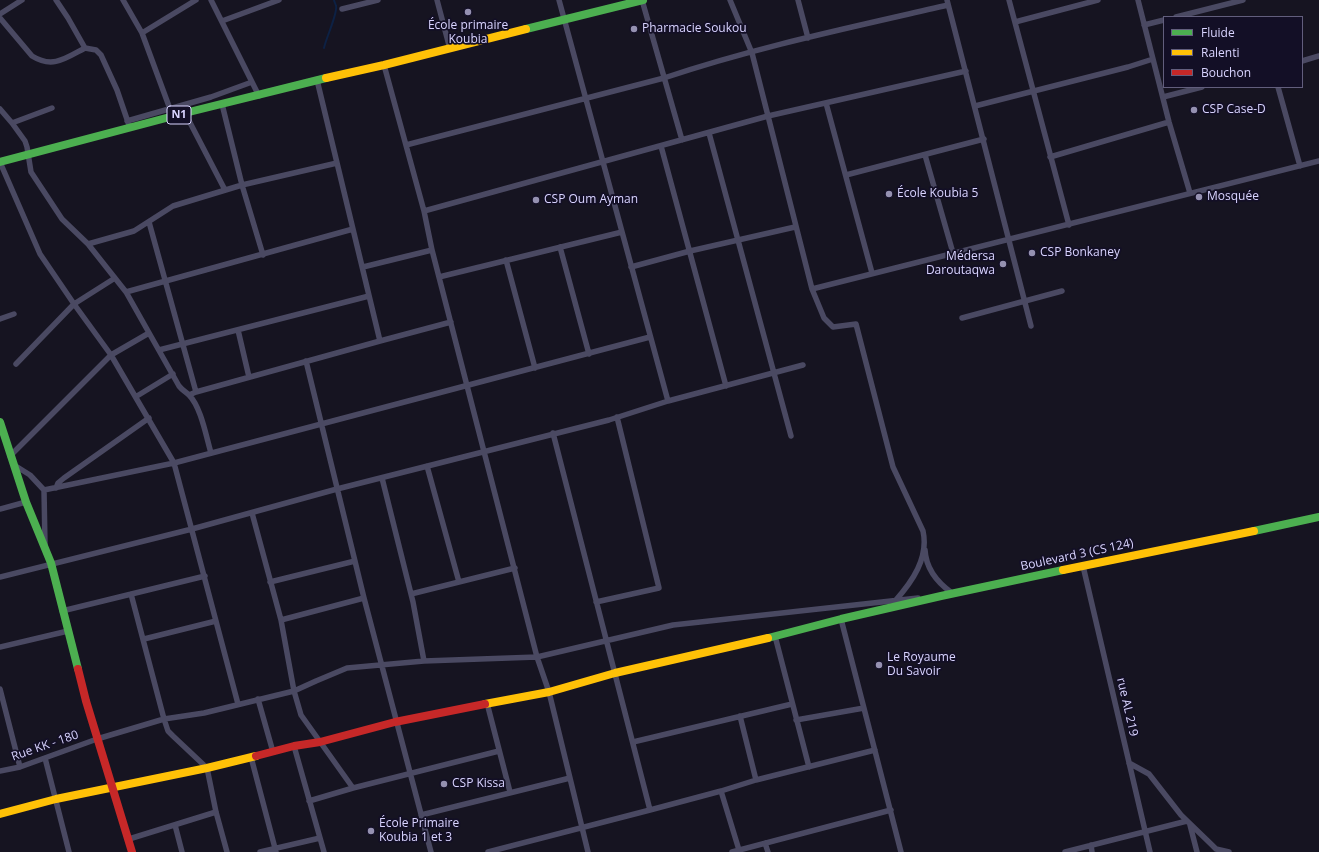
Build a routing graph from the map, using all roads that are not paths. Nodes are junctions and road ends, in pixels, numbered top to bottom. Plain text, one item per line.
1 (22, 0) edge
2 (56, 0) edge
3 (123, 0) edge
4 (196, 0) edge
5 (211, 0) edge
6 (279, 0) edge
7 (378, 0) edge
8 (437, 0) edge
9 (559, 0) edge
10 (643, 0) edge
11 (730, 0) edge
12 (798, 0) edge
13 (1009, 0) edge
14 (1098, 0) edge
15 (1138, 0) edge
16 (1243, 0) edge
17 (948, 2) edge
18 (342, 9) dead end
19 (0, 14) edge
20 (1180, 16) edge
21 (0, 18) edge
22 (564, 20) junction
23 (1163, 20) edge
24 (222, 21) junction
25 (1015, 22) junction
26 (1144, 25) junction
27 (142, 33) junction
28 (808, 38) junction
29 (85, 48) junction
30 (450, 49) junction
31 (752, 53) junction
32 (1319, 56) edge
33 (1153, 59) junction
34 (1303, 61) edge
35 (384, 65) junction
36 (966, 71) junction
37 (664, 78) junction
38 (317, 80) junction
39 (252, 82) junction
40 (1198, 88) edge
41 (1278, 88) edge
42 (1032, 90) junction
43 (258, 96) junction
44 (1163, 97) junction
45 (586, 98) junction
46 (826, 103) junction
47 (222, 104) junction
48 (975, 106) junction
49 (52, 108) dead end
50 (170, 108) junction
51 (0, 109) edge
52 (185, 113) junction
53 (768, 116) junction
54 (1169, 122) junction
55 (12, 123) junction
56 (128, 124) junction
57 (709, 133) junction
58 (984, 139) junction
59 (682, 140) junction
60 (406, 145) junction
61 (662, 146) junction
62 (28, 155) junction
63 (925, 155) junction
64 (1050, 157) junction
65 (1319, 161) edge
66 (0, 162) edge
67 (603, 162) junction
68 (337, 163) junction
69 (1300, 166) junction
70 (846, 175) junction
71 (242, 185) junction
72 (225, 190) junction
73 (1190, 193) junction
74 (424, 211) junction
75 (149, 222) junction
76 (1068, 225) junction
77 (795, 227) junction
78 (353, 229) junction
79 (622, 232) junction
80 (737, 240) junction
81 (1008, 240) junction
82 (88, 244) junction
83 (560, 247) junction
84 (432, 250) junction
85 (690, 251) junction
86 (953, 253) junction
87 (263, 255) junction
88 (506, 260) junction
89 (631, 266) junction
90 (363, 267) junction
91 (872, 273) junction
92 (439, 277) junction
93 (115, 278) junction
94 (165, 281) junction
95 (812, 289) junction
96 (1062, 291) dead end
97 (126, 292) junction
98 (369, 296) junction
99 (1025, 301) junction
100 (74, 304) junction
101 (14, 314) dead end
102 (962, 318) dead end
103 (0, 319) edge
104 (451, 322) junction
105 (1031, 326) dead end
106 (238, 330) junction
107 (149, 334) junction
108 (650, 337) junction
109 (380, 341) junction
110 (182, 344) junction
111 (159, 350) junction
112 (589, 354) junction
113 (111, 355) junction
114 (306, 361) junction
115 (16, 364) dead end
116 (803, 365) dead end
117 (535, 368) junction
118 (774, 373) junction
119 (173, 374) junction
120 (249, 377) junction
121 (467, 386) junction
122 (726, 386) junction
123 (196, 392) junction
124 (189, 395) junction
125 (137, 396) junction
126 (668, 401) junction
127 (149, 418) junction
128 (617, 418) junction
129 (0, 422) edge
130 (321, 424) junction
131 (553, 433) junction
132 (791, 436) dead end
133 (3, 445) edge
134 (484, 450) junction
135 (211, 453) junction
136 (11, 460) junction
137 (174, 463) junction
138 (427, 466) junction
139 (382, 478) junction
140 (56, 488) junction
141 (337, 489) junction
142 (44, 490) junction
143 (26, 502) junction
144 (0, 509) edge
145 (252, 513) junction
146 (1319, 517) edge
147 (192, 530) junction
148 (924, 546) junction
149 (45, 549) junction
150 (354, 561) junction
151 (50, 563) junction
152 (1083, 566) junction
153 (515, 568) junction
154 (205, 576) junction
155 (0, 577) edge
156 (270, 582) junction
157 (459, 582) junction
158 (952, 593) junction
159 (131, 594) junction
160 (411, 594) junction
161 (941, 596) junction
162 (364, 598) junction
163 (896, 600) junction
164 (596, 602) junction
165 (889, 608) junction
166 (62, 611) junction
167 (841, 619) junction
168 (281, 620) junction
169 (216, 621) junction
170 (68, 631) junction
171 (775, 636) junction
172 (144, 639) junction
173 (607, 640) junction
174 (0, 647) edge
175 (537, 657) junction
176 (424, 661) junction
177 (382, 665) junction
178 (615, 673) junction
179 (0, 691) edge
180 (294, 691) junction
181 (549, 692) junction
182 (258, 700) junction
183 (487, 703) junction
184 (238, 704) junction
185 (792, 704) junction
186 (864, 708) junction
187 (740, 716) junction
188 (164, 719) junction
189 (796, 720) junction
190 (395, 722) junction
191 (97, 739) junction
192 (320, 742) junction
193 (633, 742) junction
194 (294, 746) junction
195 (875, 750) junction
196 (498, 751) junction
197 (273, 752) junction
198 (251, 757) junction
199 (45, 758) junction
200 (1129, 764) junction
201 (20, 767) junction
202 (809, 767) junction
203 (207, 768) junction
204 (0, 772) edge
205 (409, 774) junction
206 (570, 778) junction
207 (756, 780) junction
208 (113, 787) junction
209 (353, 788) junction
210 (721, 791) junction
211 (510, 792) junction
212 (56, 799) junction
213 (310, 801) junction
214 (650, 810) junction
215 (891, 810) junction
216 (216, 812) junction
217 (0, 814) edge
218 (421, 815) junction
219 (1188, 823) junction
220 (175, 825) junction
221 (582, 828) junction
222 (1145, 831) junction
223 (320, 838) junction
224 (130, 839) junction
225 (765, 843) junction
226 (1090, 845) junction
227 (275, 850) edge
228 (739, 850) junction
229 (69, 852) edge
230 (132, 852) edge
231 (182, 852) edge
232 (227, 852) edge
233 (260, 852) edge
234 (324, 852) edge
235 (431, 852) edge
236 (488, 852) edge
237 (588, 852) edge
238 (732, 852) edge
239 (768, 852) edge
240 (901, 852) edge
241 (1065, 852) edge
242 (1092, 852) edge
243 (1150, 852) edge
244 (1197, 852) edge
245 (1229, 852) edge

1 - 19 street
2 - 29 street
3 - 27 street
4 - 27 street
5 - 24 street
6 - 24 street
7 - 18 street
8 - 30 street
9 - 22 street
10 - 22 street, N1
10 - 37 street
11 - 31 street
12 - 28 street
13 - 25 street
14 - 25 street
15 - 26 street
16 - 20 street
17 - 28 street
17 - 36 street
21 - 29 street
22 - 30 street, N1
22 - 45 street
23 - 26 street
24 - 39 street
25 - 42 street
26 - 33 street
27 - 50 street
28 - 31 street
29 - 56 street
30 - 35 street, N1
31 - 37 street
31 - 53 street
32 - 34 street
33 - 42 street
33 - 44 street
35 - 38 street, N1
35 - 60 street
36 - 46 street
36 - 48 street
37 - 45 street
37 - 59 street
38 - 43 street, N1
38 - 68 street
39 - 43 street
39 - 50 street
40 - 44 street
41 - 69 street
42 - 48 street
42 - 64 street
43 - 47 street, N1
44 - 54 street
45 - 60 street
45 - 67 street
46 - 53 street
46 - 70 street
47 - 52 street, N1
47 - 71 street
48 - 58 street
49 - 55 street
50 - 56 street
51 - 55 street
52 - 56 street, N1
52 - 72 street
53 - 57 street
53 - 77 street
54 - 64 street
54 - 73 street
55 - 62 street
56 - 62 street, N1
57 - 59 street
57 - 80 street
58 - 63 street
58 - 81 street
59 - 61 street
60 - 74 street
61 - 67 street
61 - 85 street
62 - 66 street, N1
62 - 82 street
63 - 70 street
63 - 86 street
64 - 76 street
65 - 69 street
66 - 100 street
67 - 74 street
67 - 79 street
68 - 71 street
68 - 78 street
69 - 73 street
70 - 91 street
71 - 72 street
71 - 87 street
72 - 75 street
73 - 76 street
74 - 84 street
75 - 82 street
75 - 94 street
76 - 81 street
77 - 80 street
77 - 95 street
78 - 87 street
78 - 90 street
79 - 83 street
79 - 89 street
80 - 85 street
80 - 118 street
81 - 86 street
81 - 99 street
82 - 93 street
83 - 88 street
83 - 112 street
84 - 90 street
84 - 92 street
85 - 89 street
85 - 122 street
86 - 91 street
87 - 94 street
88 - 92 street
88 - 117 street
89 - 108 street
90 - 98 street
91 - 95 street
92 - 104 street
93 - 97 street
93 - 100 street
94 - 97 street
94 - 110 street
95 - 148 street
96 - 99 street
97 - 107 street
98 - 106 street
98 - 109 street
99 - 102 street
99 - 105 street
100 - 113 street
100 - 115 street
101 - 103 street
104 - 109 street
104 - 121 street
106 - 110 street
106 - 120 street
107 - 111 street
107 - 113 street
108 - 112 street
108 - 126 street
109 - 114 street
110 - 111 street
110 - 123 street
111 - 119 street
112 - 117 street
113 - 125 street
113 - 136 street
114 - 120 street
114 - 130 street
116 - 118 street
117 - 121 street
118 - 122 street
118 - 132 street
119 - 124 street
119 - 125 street
120 - 123 street
121 - 130 street
121 - 134 street
122 - 126 street
123 - 124 street
124 - 135 street
125 - 127 street
126 - 128 street
127 - 137 street
127 - 140 street
128 - 131 street
128 - 164 street
129 - 133 street
130 - 135 street
130 - 141 street
131 - 134 street
131 - 164 street
133 - 136 street
134 - 138 street
134 - 153 street
135 - 137 street
136 - 142 street
136 - 143 street
137 - 140 street
137 - 147 street
138 - 139 street
138 - 157 street
139 - 141 street
139 - 160 street
140 - 142 street
141 - 145 street
141 - 150 street
142 - 149 street
143 - 144 street
143 - 149 street
145 - 147 street
145 - 156 street
146 - 152 street, Boulevard 3 (CS 124)
147 - 151 street
147 - 154 street
148 - 158 street
148 - 163 street
149 - 151 street
150 - 156 street
150 - 162 street
151 - 155 street
151 - 166 street
152 - 158 street, Boulevard 3 (CS 124)
152 - 200 street, rue AL 219
153 - 157 street
153 - 175 street
154 - 159 street
154 - 169 street
156 - 168 street
157 - 160 street
158 - 161 street, Boulevard 3 (CS 124)
159 - 166 street
159 - 172 street
160 - 176 street
161 - 163 street, Rue KK - 180
161 - 165 street, Boulevard 3 (CS 124)
162 - 168 street
162 - 177 street
163 - 165 street
163 - 173 street, Rue KK - 180
164 - 173 street
165 - 167 street, Boulevard 3 (CS 124)
166 - 170 street
167 - 171 street, Boulevard 3 (CS 124)
167 - 186 street
168 - 180 street
169 - 172 street
169 - 184 street
170 - 174 street
170 - 191 street
171 - 178 street, Boulevard 3 (CS 124)
171 - 185 street
172 - 188 street
173 - 175 street, Rue KK - 180
173 - 178 street
175 - 176 street, Rue KK - 180
175 - 181 street
176 - 177 street, Rue KK - 180
177 - 180 street, Rue KK - 180
177 - 190 street
178 - 181 street, Boulevard 3 (CS 124)
178 - 193 street
179 - 201 street
180 - 182 street, Rue KK - 180
180 - 192 street
181 - 183 street, Boulevard 3 (CS 124)
181 - 206 street
182 - 184 street, Rue KK - 180
182 - 197 street
183 - 190 street, Boulevard 3 (CS 124)
183 - 196 street
184 - 188 street, Rue KK - 180
185 - 187 street
185 - 189 street
186 - 189 street
186 - 195 street
187 - 193 street
187 - 207 street
188 - 191 street, Rue KK - 180
188 - 203 street
189 - 202 street
190 - 192 street, Boulevard 3 (CS 124)
190 - 205 street
191 - 199 street, Rue KK - 180
191 - 208 street
192 - 194 street, Boulevard 3 (CS 124)
192 - 209 street
193 - 214 street
194 - 197 street, Boulevard 3 (CS 124)
194 - 213 street
195 - 202 street
195 - 215 street
196 - 205 street
196 - 211 street
197 - 198 street, Boulevard 3 (CS 124)
198 - 203 street, Boulevard 3 (CS 124)
198 - 227 street
199 - 201 street, Rue KK - 180
199 - 212 street
200 - 219 street
200 - 222 street, rue AL 219
201 - 204 street, Rue KK - 180
202 - 207 street
203 - 208 street, Boulevard 3 (CS 124)
203 - 216 street
205 - 209 street
205 - 218 street
206 - 211 street
206 - 221 street
207 - 210 street
208 - 212 street, Boulevard 3 (CS 124)
208 - 224 street
209 - 213 street
210 - 214 street
210 - 228 street
211 - 218 street
212 - 217 street, Boulevard 3 (CS 124)
212 - 229 street
213 - 223 street
214 - 221 street
215 - 225 street
215 - 240 street
216 - 220 street
216 - 232 street
218 - 235 street
219 - 222 street
219 - 244 street
219 - 245 street
220 - 224 street
220 - 231 street
221 - 236 street
221 - 237 street
222 - 226 street
222 - 243 street, rue AL 219
223 - 227 street
223 - 234 street
224 - 230 street
225 - 228 street
225 - 239 street
226 - 241 street
226 - 242 street
227 - 233 street
228 - 238 street

